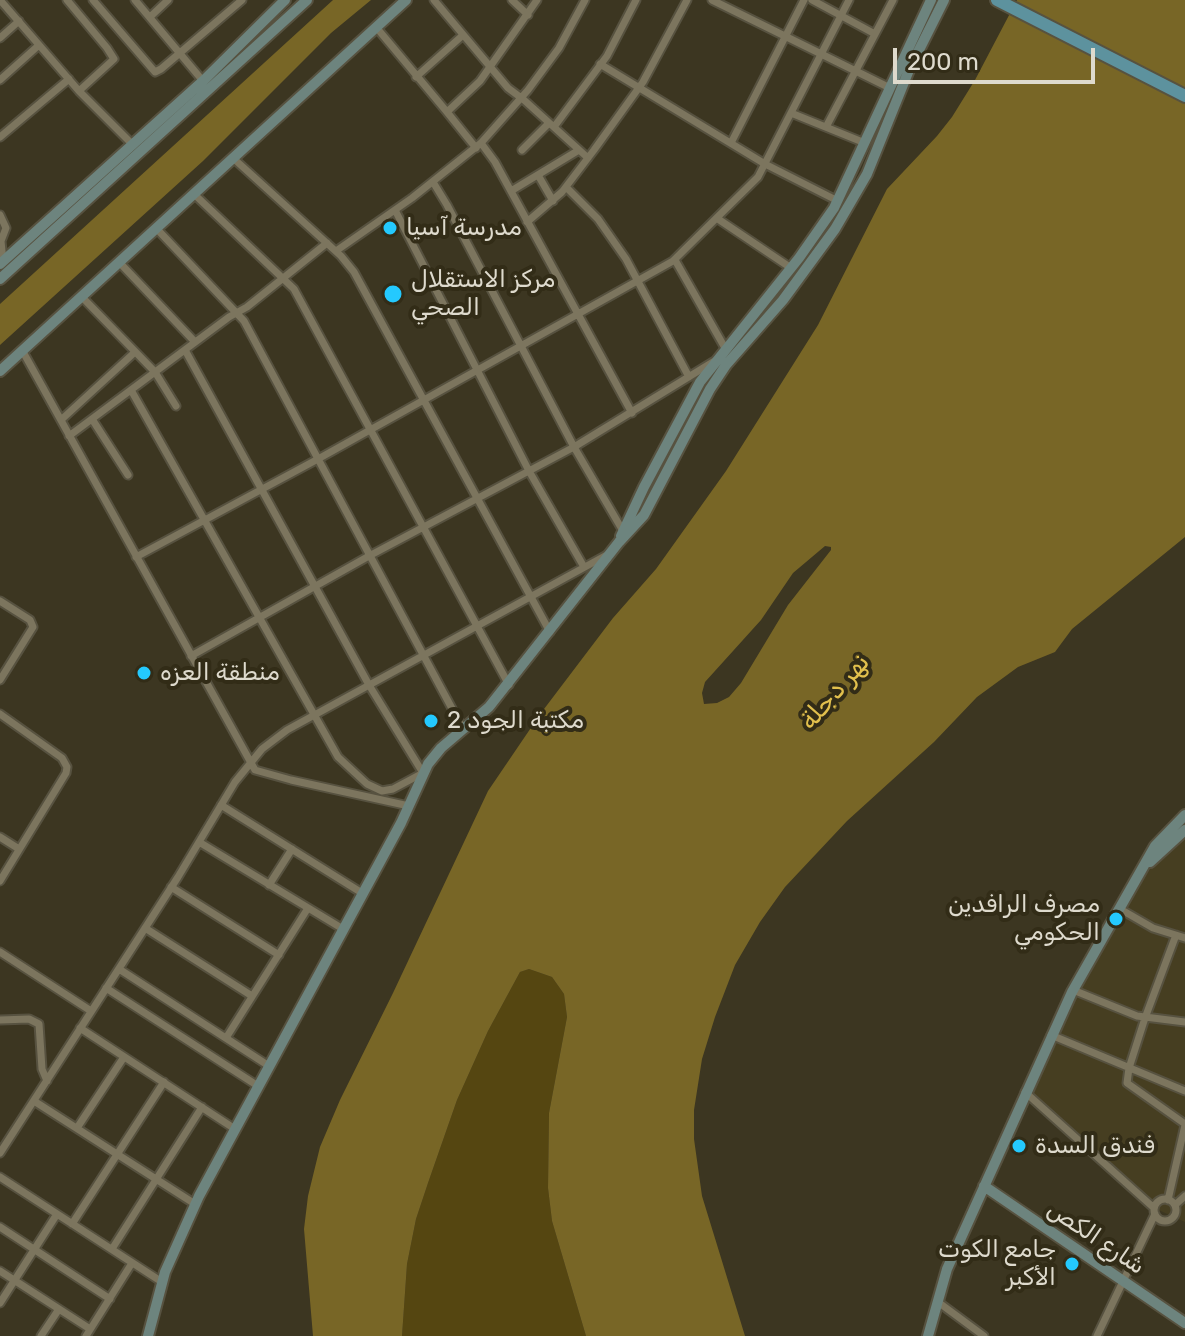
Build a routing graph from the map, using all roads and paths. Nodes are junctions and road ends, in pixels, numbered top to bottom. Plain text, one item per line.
1 (0, 0) edge
2 (67, 0) edge
3 (93, 0) edge
4 (135, 0) edge
5 (242, 0) edge
6 (285, 0) edge
7 (307, 0) edge
8 (406, 0) edge
9 (434, 0) edge
10 (512, 0) edge
11 (537, 0) edge
12 (585, 0) edge
13 (636, 0) edge
14 (687, 0) edge
15 (712, 0) edge
16 (804, 0) edge
17 (812, 0) edge
18 (849, 0) edge
19 (931, 0) edge
20 (944, 0) edge
21 (997, 0) edge
22 (164, 1) edge
23 (890, 1) edge
24 (273, 12) junction
25 (528, 15) junction
26 (841, 15) junction
27 (150, 17) junction
28 (19, 21) junction
29 (283, 21) junction
30 (376, 27) junction
31 (875, 34) junction
32 (463, 35) junction
33 (785, 36) junction
34 (0, 38) edge
35 (39, 45) junction
36 (181, 52) junction
37 (822, 54) junction
38 (600, 64) junction
39 (490, 67) junction
40 (856, 71) junction
41 (416, 77) junction
42 (69, 79) junction
43 (0, 80) edge
44 (203, 81) junction
45 (638, 87) junction
46 (890, 88) junction
47 (79, 91) junction
48 (1185, 96) edge
49 (521, 98) junction
50 (447, 112) junction
51 (791, 113) junction
52 (880, 124) junction
53 (551, 125) junction
54 (826, 127) junction
55 (0, 137) edge
56 (131, 143) junction
57 (731, 143) junction
58 (865, 143) junction
59 (478, 146) junction
60 (522, 150) dead end
61 (579, 150) junction
62 (233, 158) junction
63 (588, 158) junction
64 (765, 164) junction
65 (538, 175) junction
66 (433, 182) junction
67 (566, 187) junction
68 (511, 191) junction
69 (194, 194) junction
70 (553, 201) junction
71 (838, 201) junction
72 (395, 210) junction
73 (0, 215) edge
74 (718, 219) junction
75 (527, 222) junction
76 (156, 228) junction
77 (327, 243) junction
78 (336, 251) junction
79 (675, 260) junction
80 (1, 261) edge
81 (119, 262) junction
82 (791, 268) junction
83 (283, 278) junction
84 (0, 279) edge
85 (639, 282) junction
86 (81, 296) junction
87 (238, 312) junction
88 (578, 315) junction
89 (195, 342) junction
90 (522, 347) junction
91 (725, 348) junction
92 (22, 350) junction
93 (185, 350) junction
94 (135, 352) junction
95 (715, 361) junction
96 (0, 371) edge
97 (476, 371) junction
98 (155, 372) junction
99 (689, 377) junction
100 (131, 390) junction
101 (423, 400) junction
102 (176, 406) dead end
103 (632, 413) junction
104 (92, 419) junction
105 (61, 420) junction
106 (370, 430) junction
107 (69, 436) junction
108 (574, 447) junction
109 (318, 459) junction
110 (529, 471) junction
111 (128, 475) dead end
112 (262, 488) junction
113 (477, 499) junction
114 (204, 520) junction
115 (423, 527) junction
116 (621, 537) junction
117 (610, 553) junction
118 (369, 556) junction
119 (136, 557) junction
120 (584, 567) junction
121 (315, 586) junction
122 (530, 597) junction
123 (0, 601) edge
124 (260, 617) junction
125 (476, 626) junction
126 (550, 632) junction
127 (423, 655) junction
128 (191, 656) junction
129 (0, 662) edge
130 (8, 667) junction
131 (0, 680) edge
132 (369, 685) junction
133 (509, 685) junction
134 (0, 714) edge
135 (314, 715) junction
136 (463, 729) junction
137 (250, 764) junction
138 (423, 773) junction
139 (221, 805) junction
140 (409, 806) junction
141 (1185, 815) edge
142 (1184, 832) edge
143 (0, 837) edge
144 (199, 842) junction
145 (19, 849) junction
146 (292, 849) junction
147 (1143, 869) junction
148 (0, 881) edge
149 (269, 885) junction
150 (171, 887) junction
151 (362, 893) junction
152 (308, 908) junction
153 (1120, 909) junction
154 (145, 928) junction
155 (343, 929) junction
156 (1181, 937) edge
157 (0, 952) edge
158 (279, 955) junction
159 (119, 969) junction
160 (106, 988) junction
161 (1073, 990) junction
162 (252, 996) junction
163 (91, 1011) junction
164 (1145, 1018) junction
165 (0, 1020) edge
166 (1185, 1022) edge
167 (80, 1028) junction
168 (1051, 1035) junction
169 (226, 1038) junction
170 (124, 1057) junction
171 (269, 1066) junction
172 (1129, 1068) junction
173 (47, 1081) junction
174 (164, 1082) junction
175 (258, 1086) junction
176 (1185, 1091) edge
177 (1025, 1092) junction
178 (34, 1101) junction
179 (202, 1107) junction
180 (1185, 1125) edge
181 (77, 1128) junction
182 (235, 1129) junction
183 (0, 1153) edge
184 (117, 1154) junction
185 (0, 1177) edge
186 (156, 1179) junction
187 (984, 1186) junction
188 (1185, 1196) edge
189 (195, 1204) junction
190 (1173, 1206) junction
191 (1155, 1211) junction
192 (57, 1214) junction
193 (1185, 1218) edge
194 (72, 1224) junction
195 (0, 1227) edge
196 (34, 1249) junction
197 (112, 1249) junction
198 (132, 1263) junction
199 (0, 1271) edge
200 (14, 1280) junction
201 (1123, 1281) junction
202 (162, 1282) junction
203 (1, 1299) edge
204 (110, 1299) junction
205 (938, 1302) junction
206 (59, 1309) junction
207 (1185, 1323) edge
208 (88, 1333) edge
209 (41, 1336) edge
210 (148, 1336) edge
211 (928, 1336) edge
212 (984, 1336) edge
213 (1097, 1336) edge

1 - 28 street
2 - 47 street
3 - 36 street
4 - 27 street
5 - 36 street
6 - 24 street
7 - 29 street
8 - 30 street
9 - 32 street
10 - 25 street
11 - 25 street
12 - 49 street
13 - 38 street
14 - 45 street
15 - 33 street
16 - 33 street
17 - 26 street
18 - 26 street
19 - 46 street
20 - 52 street
21 - 48 main road
22 - 27 street
23 - 31 street
24 - 29 street
24 - 44 street
25 - 39 street
26 - 31 street
26 - 37 street
27 - 36 street
28 - 34 street
28 - 35 street
29 - 84 street
30 - 41 street
30 - 62 street
31 - 40 street
32 - 39 street
32 - 41 street
33 - 37 street
33 - 57 street
35 - 42 street
35 - 43 street
36 - 44 street
37 - 40 street
37 - 51 street
38 - 45 street
38 - 53 street
39 - 49 street
39 - 50 street
40 - 46 street
40 - 54 street
41 - 50 street
42 - 47 street
42 - 55 street
44 - 56 street
45 - 57 street
45 - 63 street
46 - 52 street
47 - 56 street
49 - 53 street
49 - 59 street
50 - 59 street
51 - 54 street
51 - 64 street
52 - 58 street
52 - 116 street
53 - 60 street
53 - 61 street
54 - 58 street
56 - 80 street
57 - 64 street
58 - 71 street
59 - 66 street
59 - 68 street
61 - 63 street
61 - 65 street
62 - 69 street
62 - 77 street
63 - 67 street
64 - 71 street
64 - 74 street
65 - 68 street
65 - 70 street
66 - 72 street
66 - 90 street
67 - 70 street
67 - 85 street
68 - 75 street
69 - 76 street
69 - 83 street
70 - 75 street
71 - 82 street
72 - 78 street
72 - 97 street
73 - 80 street
74 - 79 street
74 - 82 street
75 - 88 street
76 - 81 street
76 - 87 street
77 - 78 street
77 - 83 street
78 - 101 street
79 - 85 street
79 - 91 street
81 - 86 street
81 - 89 street
82 - 91 street
83 - 87 street
83 - 106 street
85 - 88 street
85 - 99 street
86 - 92 street
86 - 94 street
87 - 89 street
87 - 109 street
88 - 90 street
88 - 103 street
89 - 93 street
90 - 97 street
90 - 108 street
91 - 95 street
92 - 96 street
92 - 105 street
93 - 98 street
93 - 112 street
94 - 98 street
94 - 105 street
95 - 99 street
95 - 116 street
97 - 101 street
97 - 110 street
98 - 100 street
98 - 102 street
99 - 103 street
100 - 104 street
100 - 114 street
101 - 106 street
101 - 113 street
103 - 108 street
104 - 107 street
104 - 111 street
105 - 107 street
106 - 109 street
106 - 115 street
107 - 119 street
108 - 110 street
108 - 116 street
109 - 112 street
109 - 118 street
110 - 113 street
110 - 120 street
112 - 114 street
112 - 121 street
113 - 115 street
113 - 122 street
114 - 119 street
114 - 124 street
115 - 118 street
115 - 125 street
116 - 117 street
117 - 120 street
117 - 126 street
118 - 121 street
118 - 127 street
119 - 128 street
120 - 122 street
121 - 124 street
121 - 132 street
122 - 125 street
122 - 126 street
123 - 130 street
124 - 128 street
124 - 135 street
125 - 127 street
125 - 133 street
126 - 133 street
127 - 132 street
127 - 136 street
128 - 137 street
129 - 130 street
130 - 131 street
132 - 135 street
132 - 138 street
133 - 136 street
134 - 145 street
135 - 137 street
135 - 138 street
136 - 138 street
137 - 139 street
137 - 140 street
138 - 140 street
139 - 144 street
139 - 146 street
140 - 151 street
141 - 147 street
142 - 147 street
143 - 145 street
144 - 149 street
144 - 150 street
145 - 148 street
146 - 149 street
146 - 151 street
147 - 153 street
149 - 152 street
150 - 154 street
150 - 158 street
151 - 155 street
152 - 155 street
152 - 158 street
153 - 156 street
153 - 161 street
154 - 159 street
154 - 162 street
155 - 171 street
156 - 164 street
157 - 163 street
158 - 162 street
159 - 160 street
159 - 169 street
160 - 163 street
160 - 175 street
161 - 164 street
161 - 168 street
162 - 169 street
163 - 167 street
164 - 166 street
164 - 172 street
165 - 173 street
167 - 170 street
167 - 173 street
168 - 172 street
168 - 177 street
169 - 171 street
170 - 174 street
170 - 181 street
171 - 175 street
172 - 176 street
172 - 180 street
173 - 178 street
174 - 179 street
174 - 184 street
175 - 182 street
177 - 187 street
177 - 191 street
178 - 181 street
178 - 183 street
179 - 182 street
179 - 186 street
180 - 190 street
181 - 184 street
182 - 189 street
184 - 186 street
184 - 194 street
185 - 192 street
186 - 189 street
186 - 197 street
187 - 201 street, شارع الكص
187 - 205 street
188 - 190 street
189 - 202 street
190 - 191 street
190 - 191 street
190 - 193 street
191 - 201 street
192 - 194 street
192 - 196 street
194 - 197 street
195 - 196 street
196 - 200 street
196 - 204 street
197 - 198 street
198 - 202 street
198 - 204 street
199 - 200 street
200 - 203 street
200 - 206 street
201 - 207 street, شارع الكص
201 - 213 street
202 - 210 street
204 - 208 street
205 - 211 street
205 - 212 street
206 - 208 street
206 - 209 street

